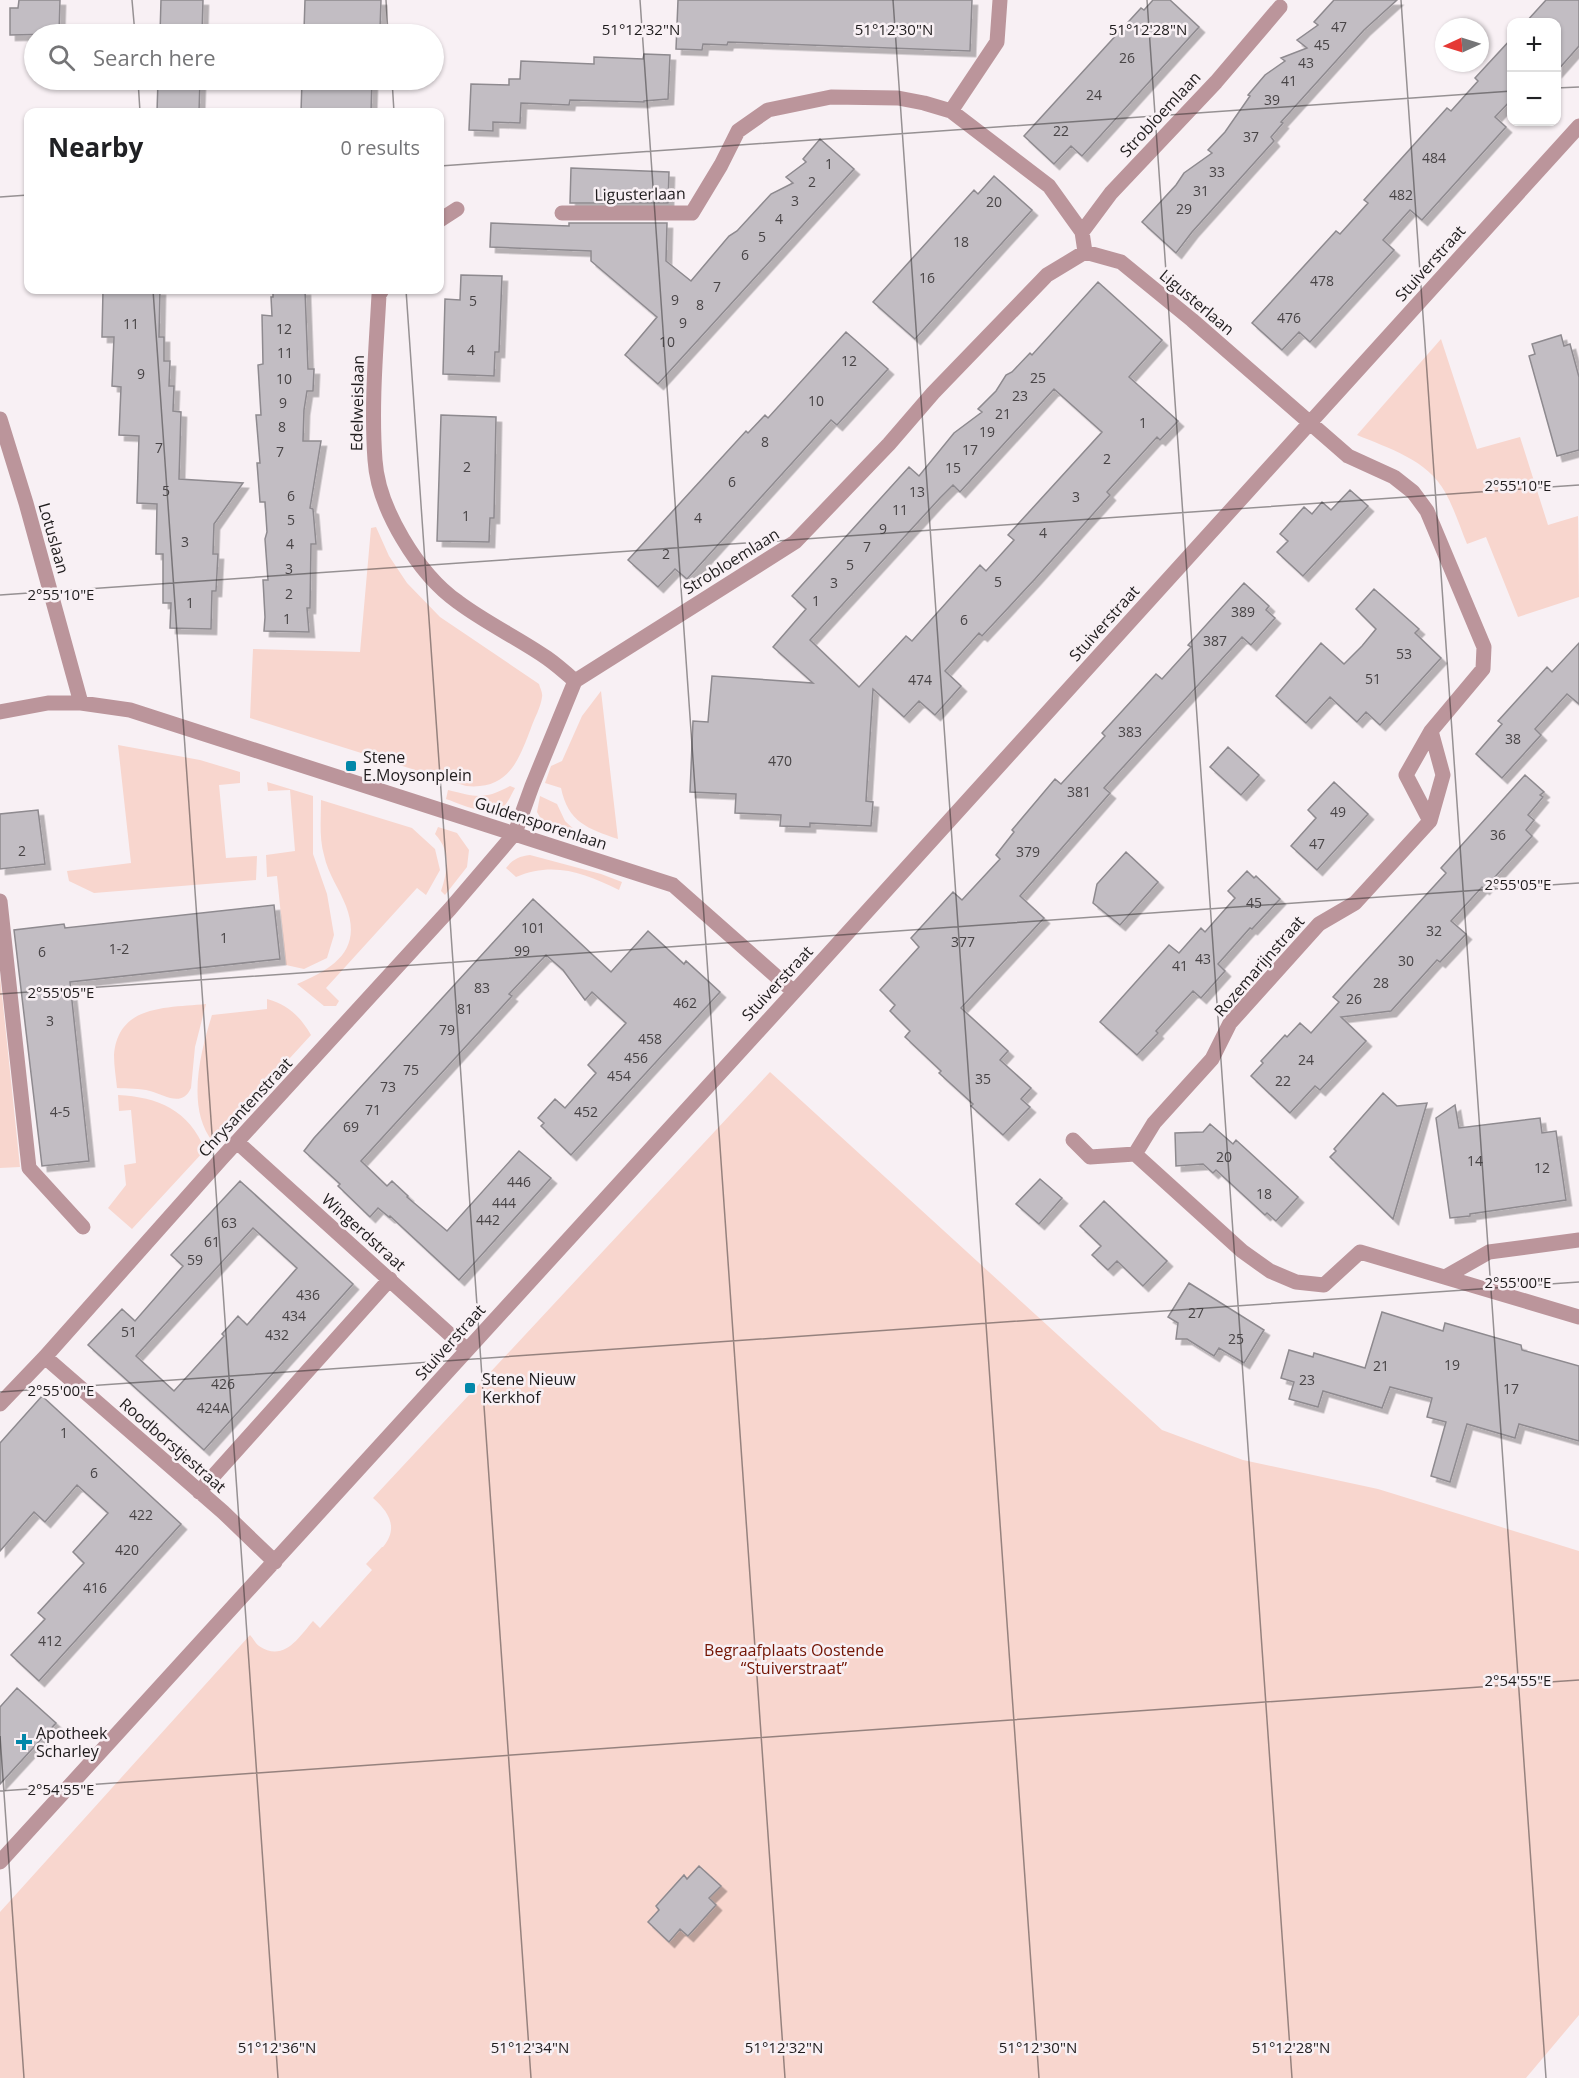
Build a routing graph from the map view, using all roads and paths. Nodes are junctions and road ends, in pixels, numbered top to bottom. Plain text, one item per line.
1 (1000, 0) edge
2 (1280, 7) dead end
3 (951, 111) junction
4 (1579, 126) edge
5 (458, 209) dead end
6 (562, 213) dead end
7 (444, 218) edge
8 (1082, 232) junction
9 (1085, 252) junction
10 (380, 294) edge
11 (0, 419) edge
12 (1310, 424) junction
13 (575, 681) junction
14 (81, 703) junction
15 (0, 712) edge
16 (1431, 731) junction
17 (1430, 820) junction
18 (515, 833) junction
19 (0, 901) edge
20 (794, 992) junction
21 (1073, 1140) dead end
22 (237, 1142) junction
23 (1134, 1154) junction
24 (83, 1227) dead end
25 (1579, 1240) edge
26 (1445, 1277) junction
27 (390, 1279) junction
28 (1579, 1317) edge
29 (467, 1350) junction
30 (45, 1356) junction
31 (0, 1404) edge
32 (199, 1492) junction
33 (275, 1562) junction
34 (0, 1862) edge

1 - 3 street
2 - 8 street, Strobloemlaan
3 - 6 street, Ligusterlaan
3 - 8 street, Ligusterlaan
4 - 12 street, Stuiverstraat
5 - 7 street
8 - 9 street
9 - 12 street, Ligusterlaan
9 - 13 street, Strobloemlaan
10 - 13 street, Edelweislaan
11 - 14 street, Lotuslaan
12 - 16 street
12 - 20 street, Stuiverstraat
13 - 18 street
14 - 15 street, Guldensporenlaan
14 - 18 street, Guldensporenlaan
16 - 17 street, Rozemarijnstraat
16 - 17 street
17 - 23 street, Rozemarijnstraat
18 - 20 street, Guldensporenlaan
18 - 22 street, Chrysantenstraat
19 - 24 street
20 - 29 street, Stuiverstraat
21 - 23 street
22 - 27 street, Wingerdstraat
22 - 30 street, Chrysantenstraat
23 - 26 street
25 - 26 street
26 - 28 street
27 - 29 street, Wingerdstraat
27 - 32 street
29 - 33 street, Stuiverstraat
30 - 31 street, Chrysantenstraat
30 - 32 street, Roodborstjestraat
32 - 33 street, Roodborstjestraat
33 - 34 street, Stuiverstraat

